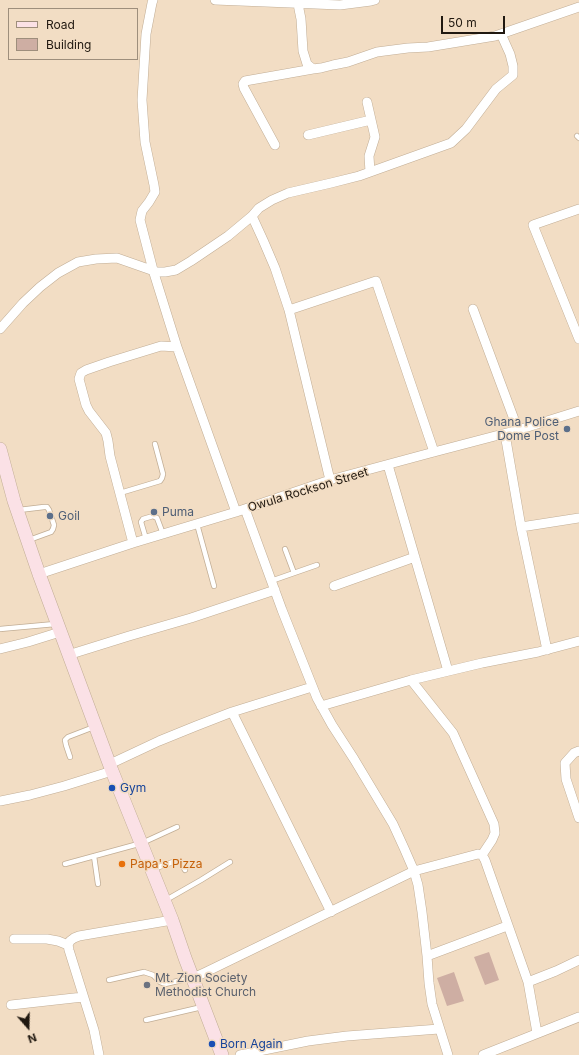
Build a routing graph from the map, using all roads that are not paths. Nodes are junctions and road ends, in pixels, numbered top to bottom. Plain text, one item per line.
1 (153, 0) edge
2 (215, 0) edge
3 (375, 0) edge
4 (294, 2) edge
5 (579, 7) edge
6 (501, 34) junction
7 (313, 68) junction
8 (367, 102) dead end
9 (371, 120) junction
10 (308, 135) dead end
11 (275, 145) dead end
12 (370, 172) junction
13 (579, 209) edge
14 (252, 216) junction
15 (153, 270) junction
16 (473, 309) dead end
17 (289, 310) junction
18 (0, 329) edge
19 (579, 339) edge
20 (177, 346) junction
21 (579, 412) edge
22 (518, 430) junction
23 (505, 434) junction
24 (154, 444) dead end
25 (0, 449) edge
26 (434, 452) junction
27 (388, 465) junction
28 (330, 480) junction
29 (120, 493) junction
30 (245, 509) junction
31 (17, 510) junction
32 (236, 512) junction
33 (579, 518) edge
34 (197, 524) junction
35 (521, 527) junction
36 (163, 534) junction
37 (146, 539) junction
38 (27, 540) junction
39 (133, 543) junction
40 (285, 549) dead end
41 (415, 556) junction
42 (317, 565) dead end
43 (294, 573) junction
44 (39, 574) junction
45 (271, 580) junction
46 (214, 586) dead end
47 (334, 586) dead end
48 (275, 590) junction
49 (58, 628) junction
50 (0, 629) edge
51 (579, 641) edge
52 (0, 649) edge
53 (547, 650) junction
54 (68, 655) junction
55 (448, 672) junction
56 (411, 680) junction
57 (312, 688) junction
58 (321, 706) junction
59 (232, 712) junction
60 (96, 726) junction
61 (579, 751) edge
62 (70, 757) dead end
63 (111, 767) junction
64 (0, 801) edge
65 (579, 818) edge
66 (177, 827) dead end
67 (142, 843) junction
68 (482, 855) junction
69 (94, 856) junction
70 (230, 862) dead end
71 (65, 864) dead end
72 (152, 870) junction
73 (185, 870) dead end
74 (414, 872) junction
75 (98, 884) dead end
76 (164, 900) junction
77 (331, 912) junction
78 (172, 920) junction
79 (507, 926) junction
80 (14, 939) dead end
81 (68, 945) junction
82 (427, 956) junction
83 (579, 960) edge
84 (193, 978) junction
85 (110, 980) dead end
86 (528, 982) junction
87 (83, 997) junction
88 (11, 1005) dead end
89 (204, 1006) junction
90 (579, 1018) edge
91 (146, 1020) dead end
92 (439, 1029) junction
93 (537, 1033) junction
94 (99, 1055) edge
95 (222, 1055) edge
96 (240, 1055) edge
97 (448, 1055) edge
98 (483, 1055) edge

1 - 15 street
2 - 4 street
3 - 4 street
4 - 7 street
5 - 6 street
6 - 7 street
6 - 12 street
7 - 11 street
8 - 9 street
9 - 10 street
9 - 12 street
12 - 14 street
13 - 19 street
14 - 15 street
14 - 17 street
15 - 18 street
15 - 20 street
16 - 22 street
17 - 26 street
17 - 28 street
20 - 29 street
20 - 32 street
21 - 22 street, Owula Rockson Street
22 - 23 street, Owula Rockson Street
23 - 26 street, Owula Rockson Street
23 - 35 street
24 - 29 lane
25 - 31 main road
26 - 27 street, Owula Rockson Street
27 - 28 street, Owula Rockson Street
27 - 41 street
28 - 30 street, Owula Rockson Street
29 - 39 street
30 - 32 street, Owula Rockson Street
30 - 45 street
31 - 38 main road
31 - 38 lane
32 - 34 street, Owula Rockson Street
33 - 35 street
34 - 36 street, Owula Rockson Street
34 - 46 lane
35 - 53 street
36 - 37 street, Owula Rockson Street
36 - 37 lane
37 - 39 street, Owula Rockson Street
38 - 44 main road
39 - 44 street, Owula Rockson Street
40 - 43 lane
41 - 47 street
41 - 55 street
42 - 43 lane
43 - 45 lane
44 - 49 main road
45 - 48 street
48 - 54 street
48 - 57 street
49 - 50 lane
49 - 52 street
49 - 54 main road
51 - 53 street
53 - 55 street
54 - 60 main road
55 - 56 street
56 - 58 street
56 - 68 street
57 - 58 street
57 - 59 street
58 - 74 street
59 - 63 street
59 - 77 street
60 - 62 lane
60 - 63 main road
61 - 65 street
63 - 64 street
63 - 67 main road
66 - 67 lane
67 - 69 lane
67 - 72 main road
68 - 74 street
68 - 79 street
69 - 71 lane
69 - 75 lane
70 - 76 lane
72 - 73 lane
72 - 76 main road
74 - 77 street
74 - 82 street
76 - 78 main road
77 - 84 street
78 - 81 street
78 - 84 main road
79 - 82 street
79 - 86 street
80 - 81 street
81 - 87 street
82 - 92 street
83 - 86 street
84 - 85 lane
84 - 89 main road
86 - 93 street
87 - 88 street
87 - 94 street
89 - 91 lane
89 - 95 main road
90 - 93 street
92 - 96 street
92 - 97 street
93 - 98 street

